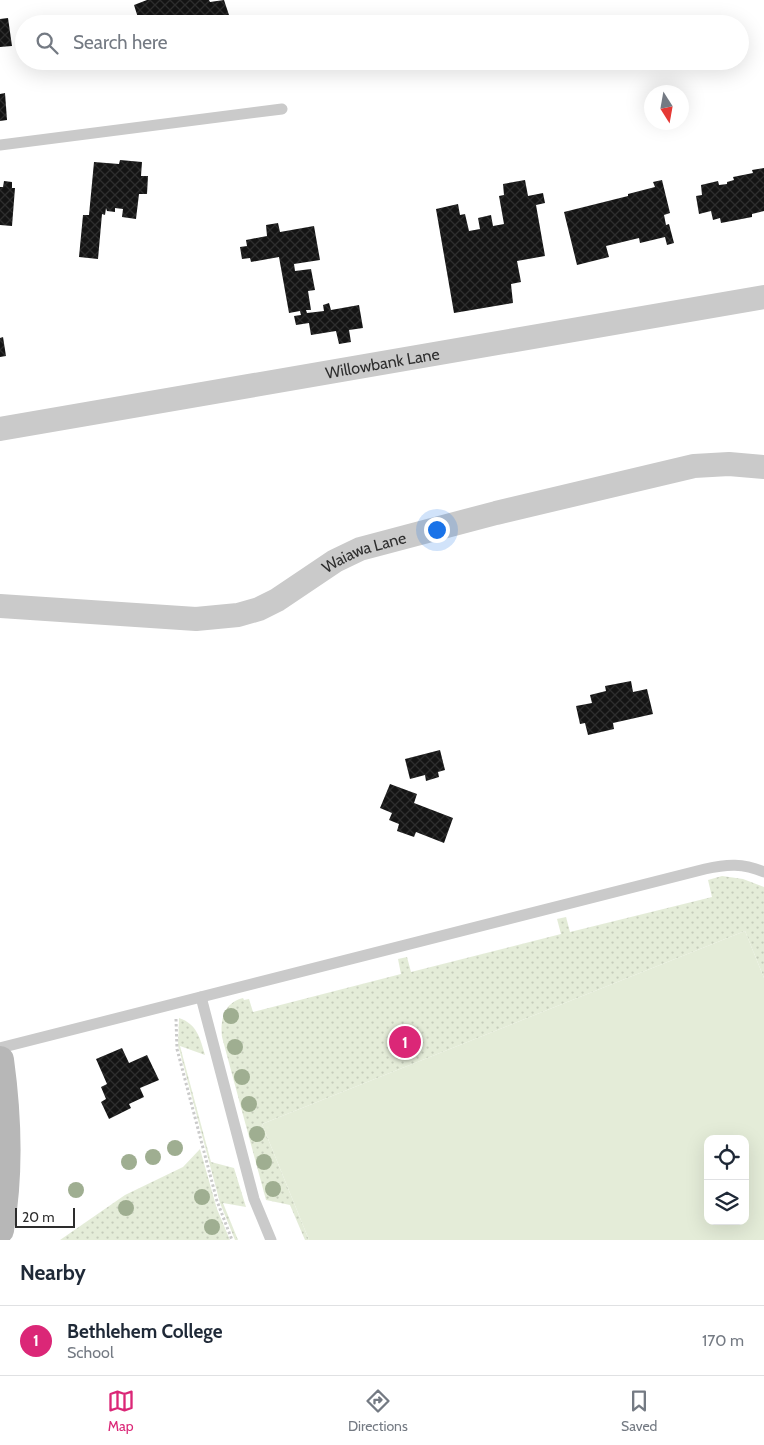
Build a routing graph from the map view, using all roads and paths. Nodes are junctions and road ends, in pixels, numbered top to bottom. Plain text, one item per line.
1 (282, 109) dead end
2 (0, 145) edge
3 (764, 297) edge
4 (0, 430) edge
5 (764, 467) edge
6 (0, 606) edge
7 (764, 872) edge
8 (201, 998) junction
9 (176, 1017) dead end
10 (0, 1048) edge
11 (0, 1060) edge
12 (0, 1230) edge
13 (232, 1240) edge
14 (270, 1240) edge

1 - 2 lane
3 - 4 street, Willowbank Lane
5 - 6 street, Waiawa Lane
7 - 8 lane
8 - 10 lane
8 - 14 lane
9 - 13 path
11 - 12 main road

